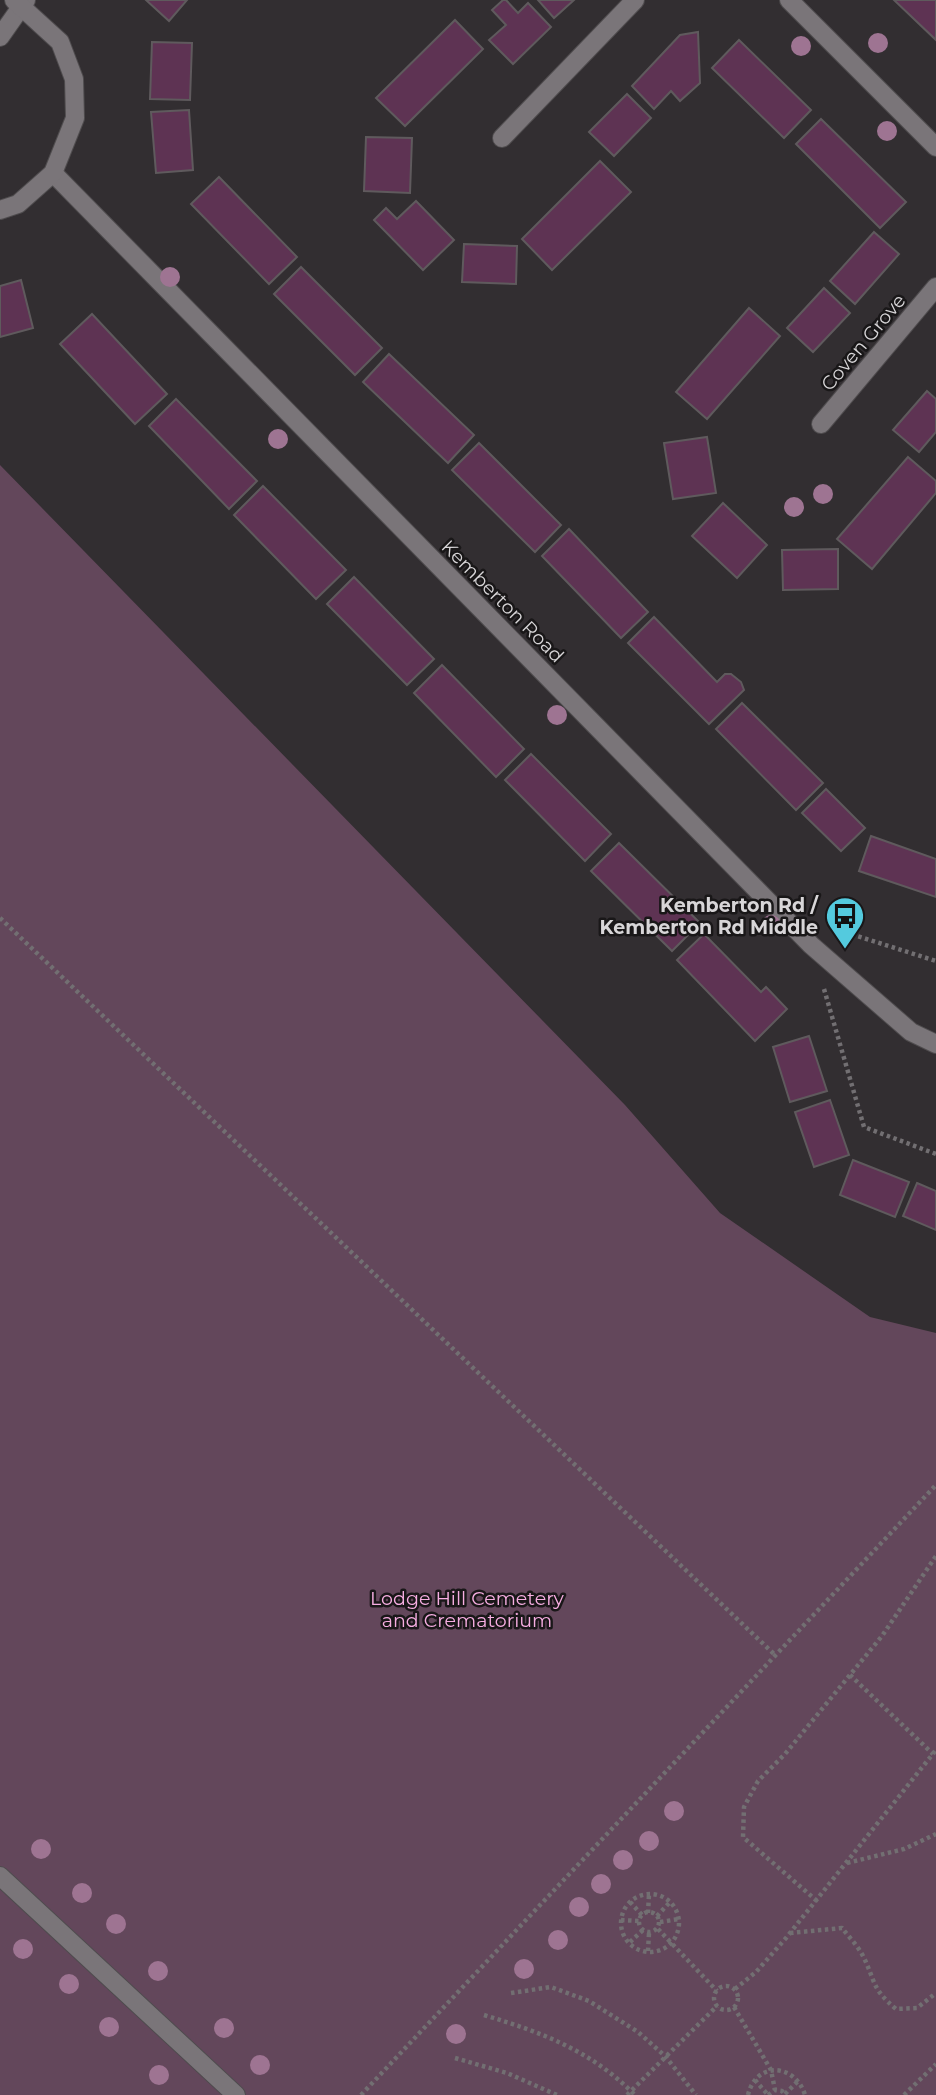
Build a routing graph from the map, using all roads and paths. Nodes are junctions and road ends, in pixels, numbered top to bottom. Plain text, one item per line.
1 (635, 0) edge
2 (789, 0) edge
3 (21, 2) edge
4 (0, 37) edge
5 (502, 138) dead end
6 (936, 147) edge
7 (53, 173) junction
8 (0, 210) edge
9 (936, 287) edge
10 (821, 424) dead end
11 (0, 918) edge
12 (811, 944) junction
13 (936, 961) edge
14 (936, 1044) edge
15 (936, 1154) edge
16 (936, 1485) edge
17 (936, 1556) edge
18 (775, 1655) junction
19 (850, 1675) junction
20 (934, 1752) edge
21 (936, 1834) edge
22 (846, 1863) junction
23 (0, 1876) edge
24 (649, 1894) junction
25 (817, 1901) junction
26 (630, 1902) junction
27 (670, 1902) junction
28 (643, 1916) junction
29 (658, 1919) junction
30 (679, 1919) junction
31 (621, 1920) junction
32 (657, 1928) junction
33 (646, 1931) junction
34 (790, 1933) junction
35 (629, 1942) junction
36 (671, 1942) junction
37 (648, 1951) junction
38 (735, 1989) junction
39 (717, 1991) junction
40 (511, 1993) dead end
41 (936, 1993) edge
42 (717, 2006) junction
43 (734, 2007) junction
44 (484, 2015) dead end
45 (665, 2056) junction
46 (455, 2058) dead end
47 (936, 2064) edge
48 (771, 2070) junction
49 (755, 2080) junction
50 (799, 2080) junction
51 (775, 2090) junction
52 (631, 2094) edge
53 (785, 2094) edge
54 (236, 2095) edge
55 (361, 2095) edge
56 (557, 2095) edge
57 (696, 2095) edge
58 (748, 2095) edge
59 (768, 2095) edge
60 (806, 2095) edge
61 (904, 2095) edge

1 - 5 street
2 - 6 street
3 - 4 street
3 - 7 street
7 - 8 street
7 - 12 street, Kemberton Road
9 - 10 street, Coven Grove
11 - 18 path
12 - 13 path
12 - 14 street, Kemberton Road
12 - 15 path
16 - 18 path
17 - 19 path
18 - 55 path
19 - 20 path
19 - 25 path
20 - 22 path
21 - 22 path
22 - 25 path
23 - 54 street
24 - 26 path
24 - 27 path
24 - 28 path
25 - 34 path
26 - 28 path
26 - 31 path
27 - 29 path
27 - 30 path
28 - 29 path
28 - 31 path
28 - 33 path
29 - 30 path
29 - 32 path
30 - 36 path
31 - 35 path
32 - 33 path
32 - 36 path
33 - 35 path
33 - 37 path
34 - 38 path
34 - 41 path
35 - 37 path
36 - 37 path
36 - 39 path
38 - 39 path
38 - 43 path
39 - 42 path
40 - 45 path
42 - 43 path
42 - 45 path
43 - 48 path
44 - 52 path
45 - 52 path
45 - 57 path
46 - 56 path
47 - 61 path
48 - 49 path
48 - 50 path
48 - 51 path
49 - 58 path
49 - 59 path
50 - 53 path
50 - 60 path
51 - 53 path
51 - 59 path

